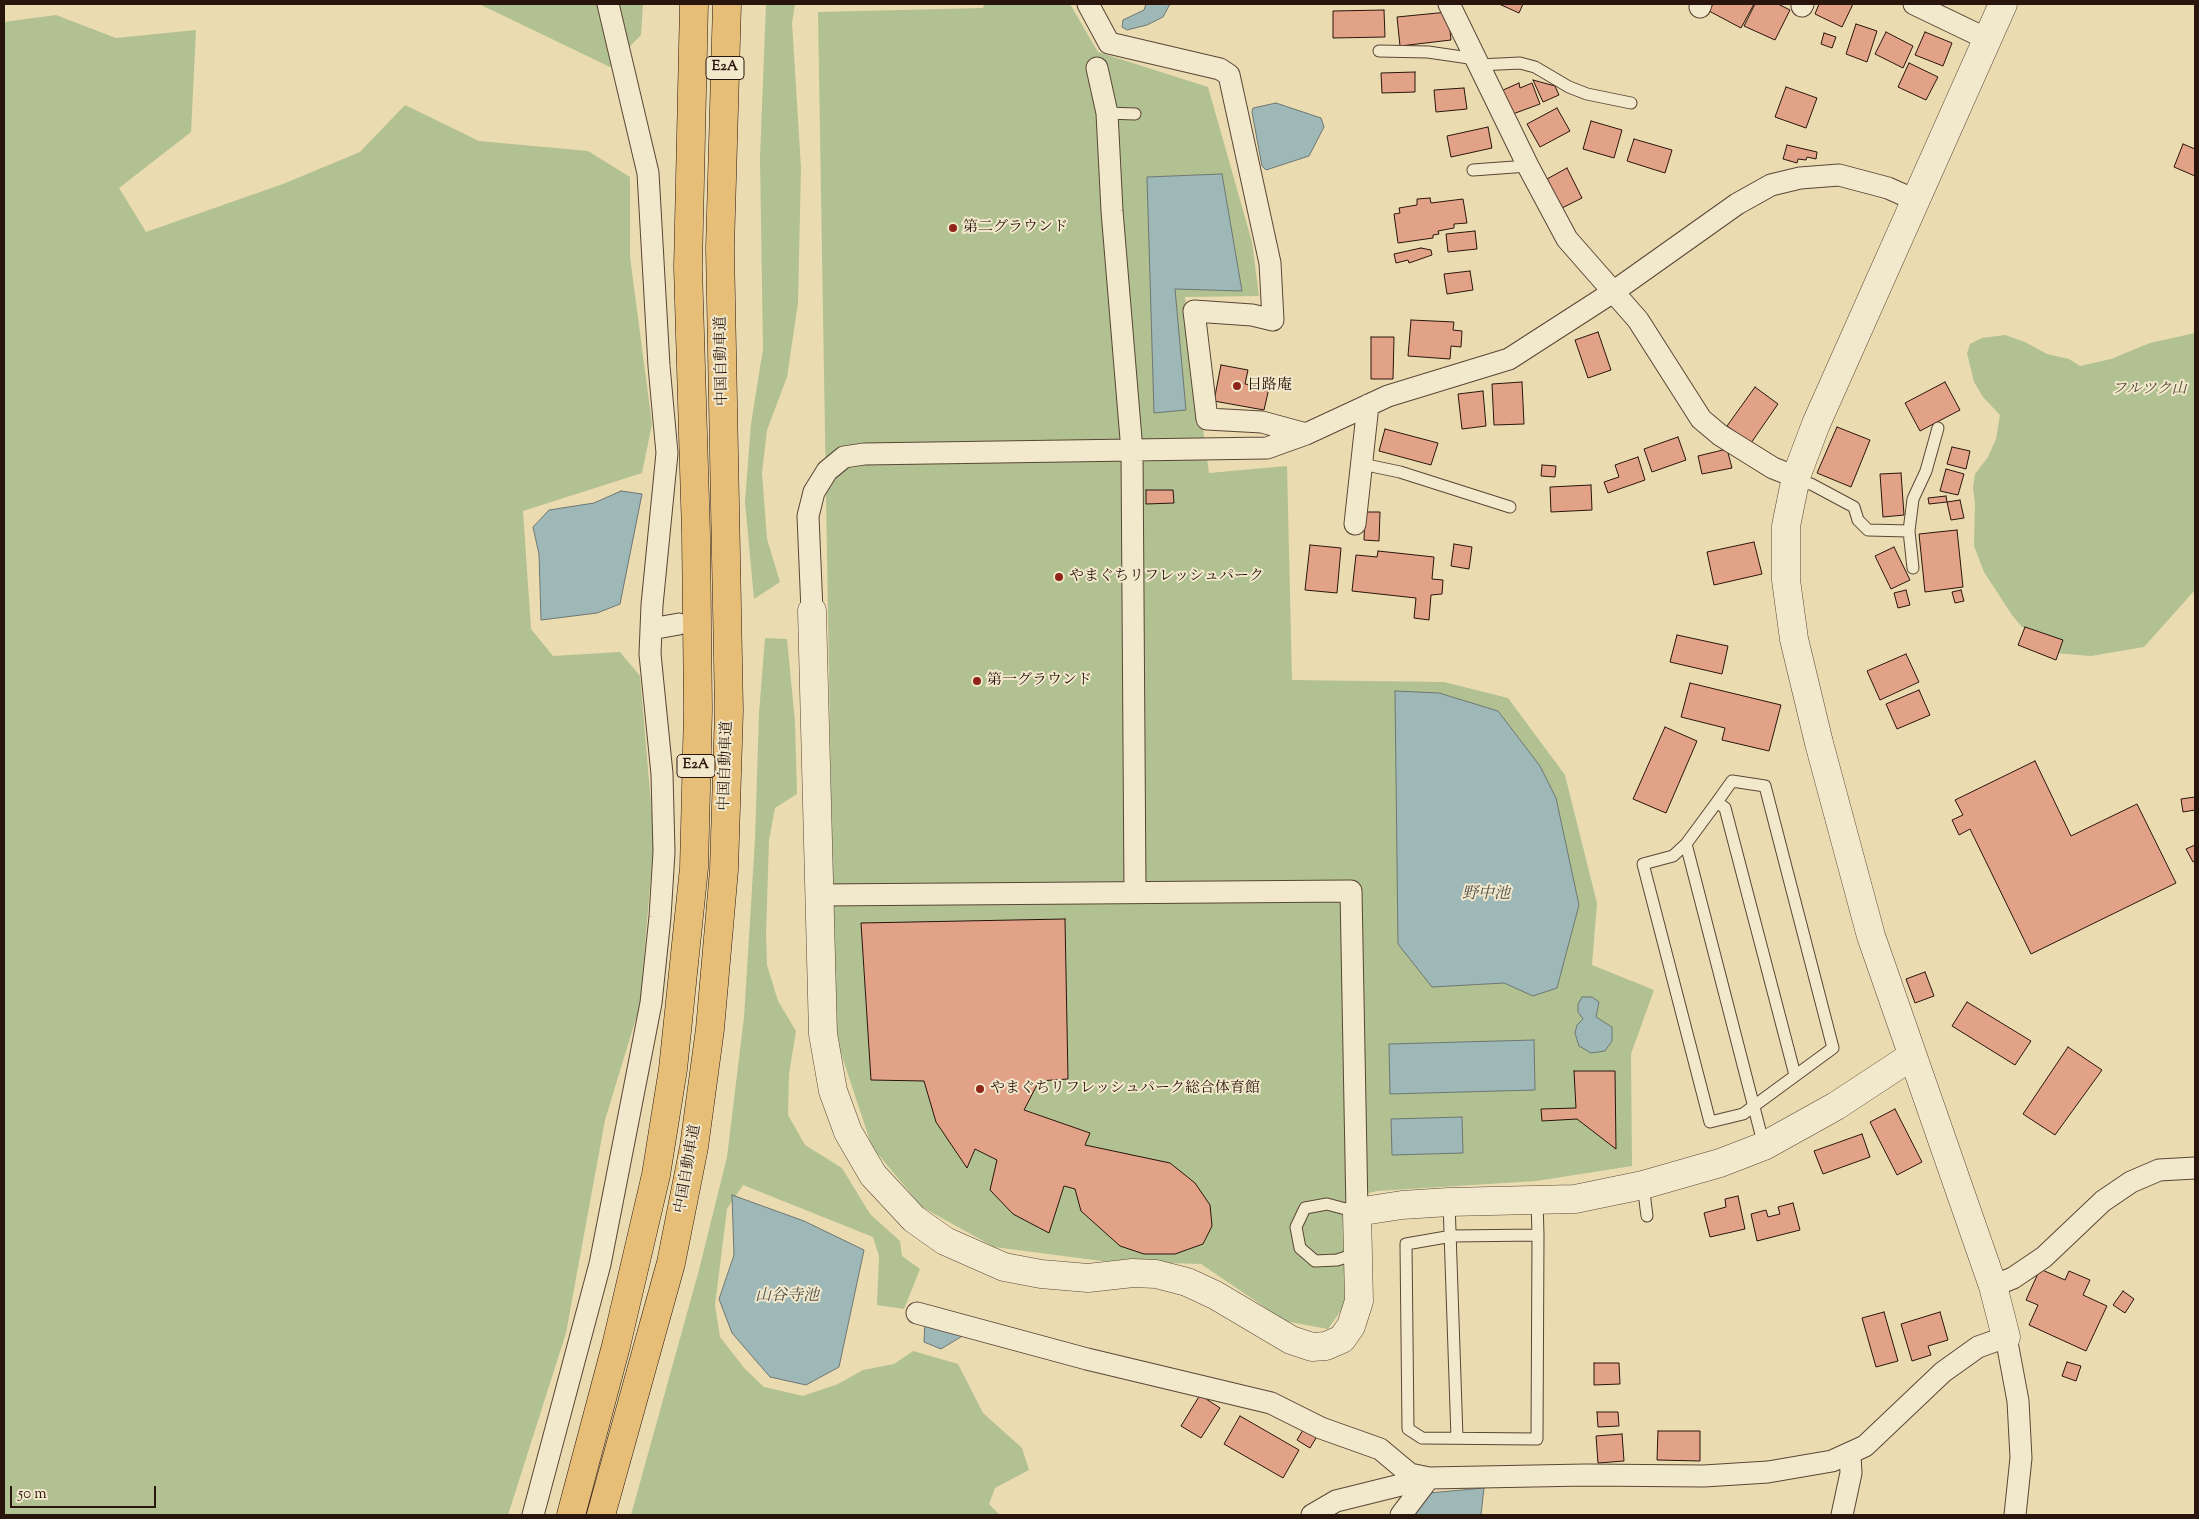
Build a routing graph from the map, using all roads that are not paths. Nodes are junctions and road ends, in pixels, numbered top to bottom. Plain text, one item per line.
1 (608, 4) edge
2 (694, 4) edge
3 (727, 4) edge
4 (740, 4) edge
5 (1088, 4) edge
6 (1449, 4) edge
7 (2003, 4) edge
8 (1921, 5) edge
9 (1987, 39) junction
10 (1379, 51) dead end
11 (1477, 62) junction
12 (1096, 68) dead end
13 (1631, 103) dead end
14 (1107, 114) junction
15 (1135, 114) dead end
16 (723, 133) junction
17 (1528, 166) junction
18 (1473, 170) dead end
19 (1915, 200) junction
20 (1613, 292) junction
21 (1368, 405) junction
22 (1938, 428) dead end
23 (1306, 434) junction
24 (1132, 451) junction
25 (1362, 464) junction
26 (1796, 480) junction
27 (1510, 507) dead end
28 (1355, 524) dead end
29 (1909, 530) junction
30 (1913, 568) dead end
31 (812, 611) joint
32 (678, 624) dead end
33 (651, 629) junction
34 (1717, 802) junction
35 (1686, 844) junction
36 (1135, 892) junction
37 (820, 895) junction
38 (1912, 1056) junction
39 (1795, 1075) junction
40 (1753, 1106) junction
41 (1764, 1146) junction
42 (2195, 1168) edge
43 (1643, 1185) junction
44 (1537, 1201) junction
45 (1449, 1202) junction
46 (1357, 1212) junction
47 (1647, 1216) dead end
48 (1538, 1235) junction
49 (1452, 1236) junction
50 (1360, 1253) junction
51 (1993, 1286) junction
52 (917, 1313) dead end
53 (2006, 1337) junction
54 (1457, 1438) junction
55 (1850, 1455) junction
56 (1429, 1478) junction
57 (533, 1515) edge
58 (571, 1515) edge
59 (601, 1515) edge
60 (1312, 1515) edge
61 (1401, 1515) edge
62 (1842, 1515) edge
63 (2016, 1515) edge

1 - 33 street
2 - 58 highway, 中国自動車道 / E2A
3 - 16 highway, 中国自動車道 / E2A
4 - 16 highway
5 - 23 street
6 - 11 street
7 - 9 street
8 - 9 street
9 - 19 street
10 - 11 lane
11 - 13 lane
11 - 17 street
12 - 14 street
14 - 15 lane
14 - 24 street
16 - 59 highway, 中国自動車道 / E2A
17 - 18 lane
17 - 20 street
19 - 20 street
19 - 26 street
20 - 21 street
20 - 26 street
21 - 23 street
21 - 25 street
22 - 29 lane
23 - 24 street
24 - 31 street
24 - 36 street
25 - 27 lane
25 - 28 street
26 - 29 lane
26 - 38 street
29 - 30 lane
31 - 37 street
32 - 33 street
33 - 57 street
34 - 35 lane
34 - 39 lane
34 - 39 lane
35 - 40 lane
35 - 40 lane
36 - 37 street
36 - 46 street
37 - 50 street
38 - 41 street
38 - 51 street
39 - 40 lane
40 - 41 lane
41 - 43 street
42 - 51 street
43 - 44 street
43 - 47 lane
44 - 45 street
44 - 48 lane
45 - 46 street
45 - 49 lane
46 - 50 street
46 - 50 lane
48 - 49 lane
48 - 54 lane
49 - 54 lane
49 - 54 lane
51 - 53 street
52 - 56 street
53 - 55 street
53 - 63 street
55 - 56 street
55 - 62 street
56 - 60 street
56 - 61 street

